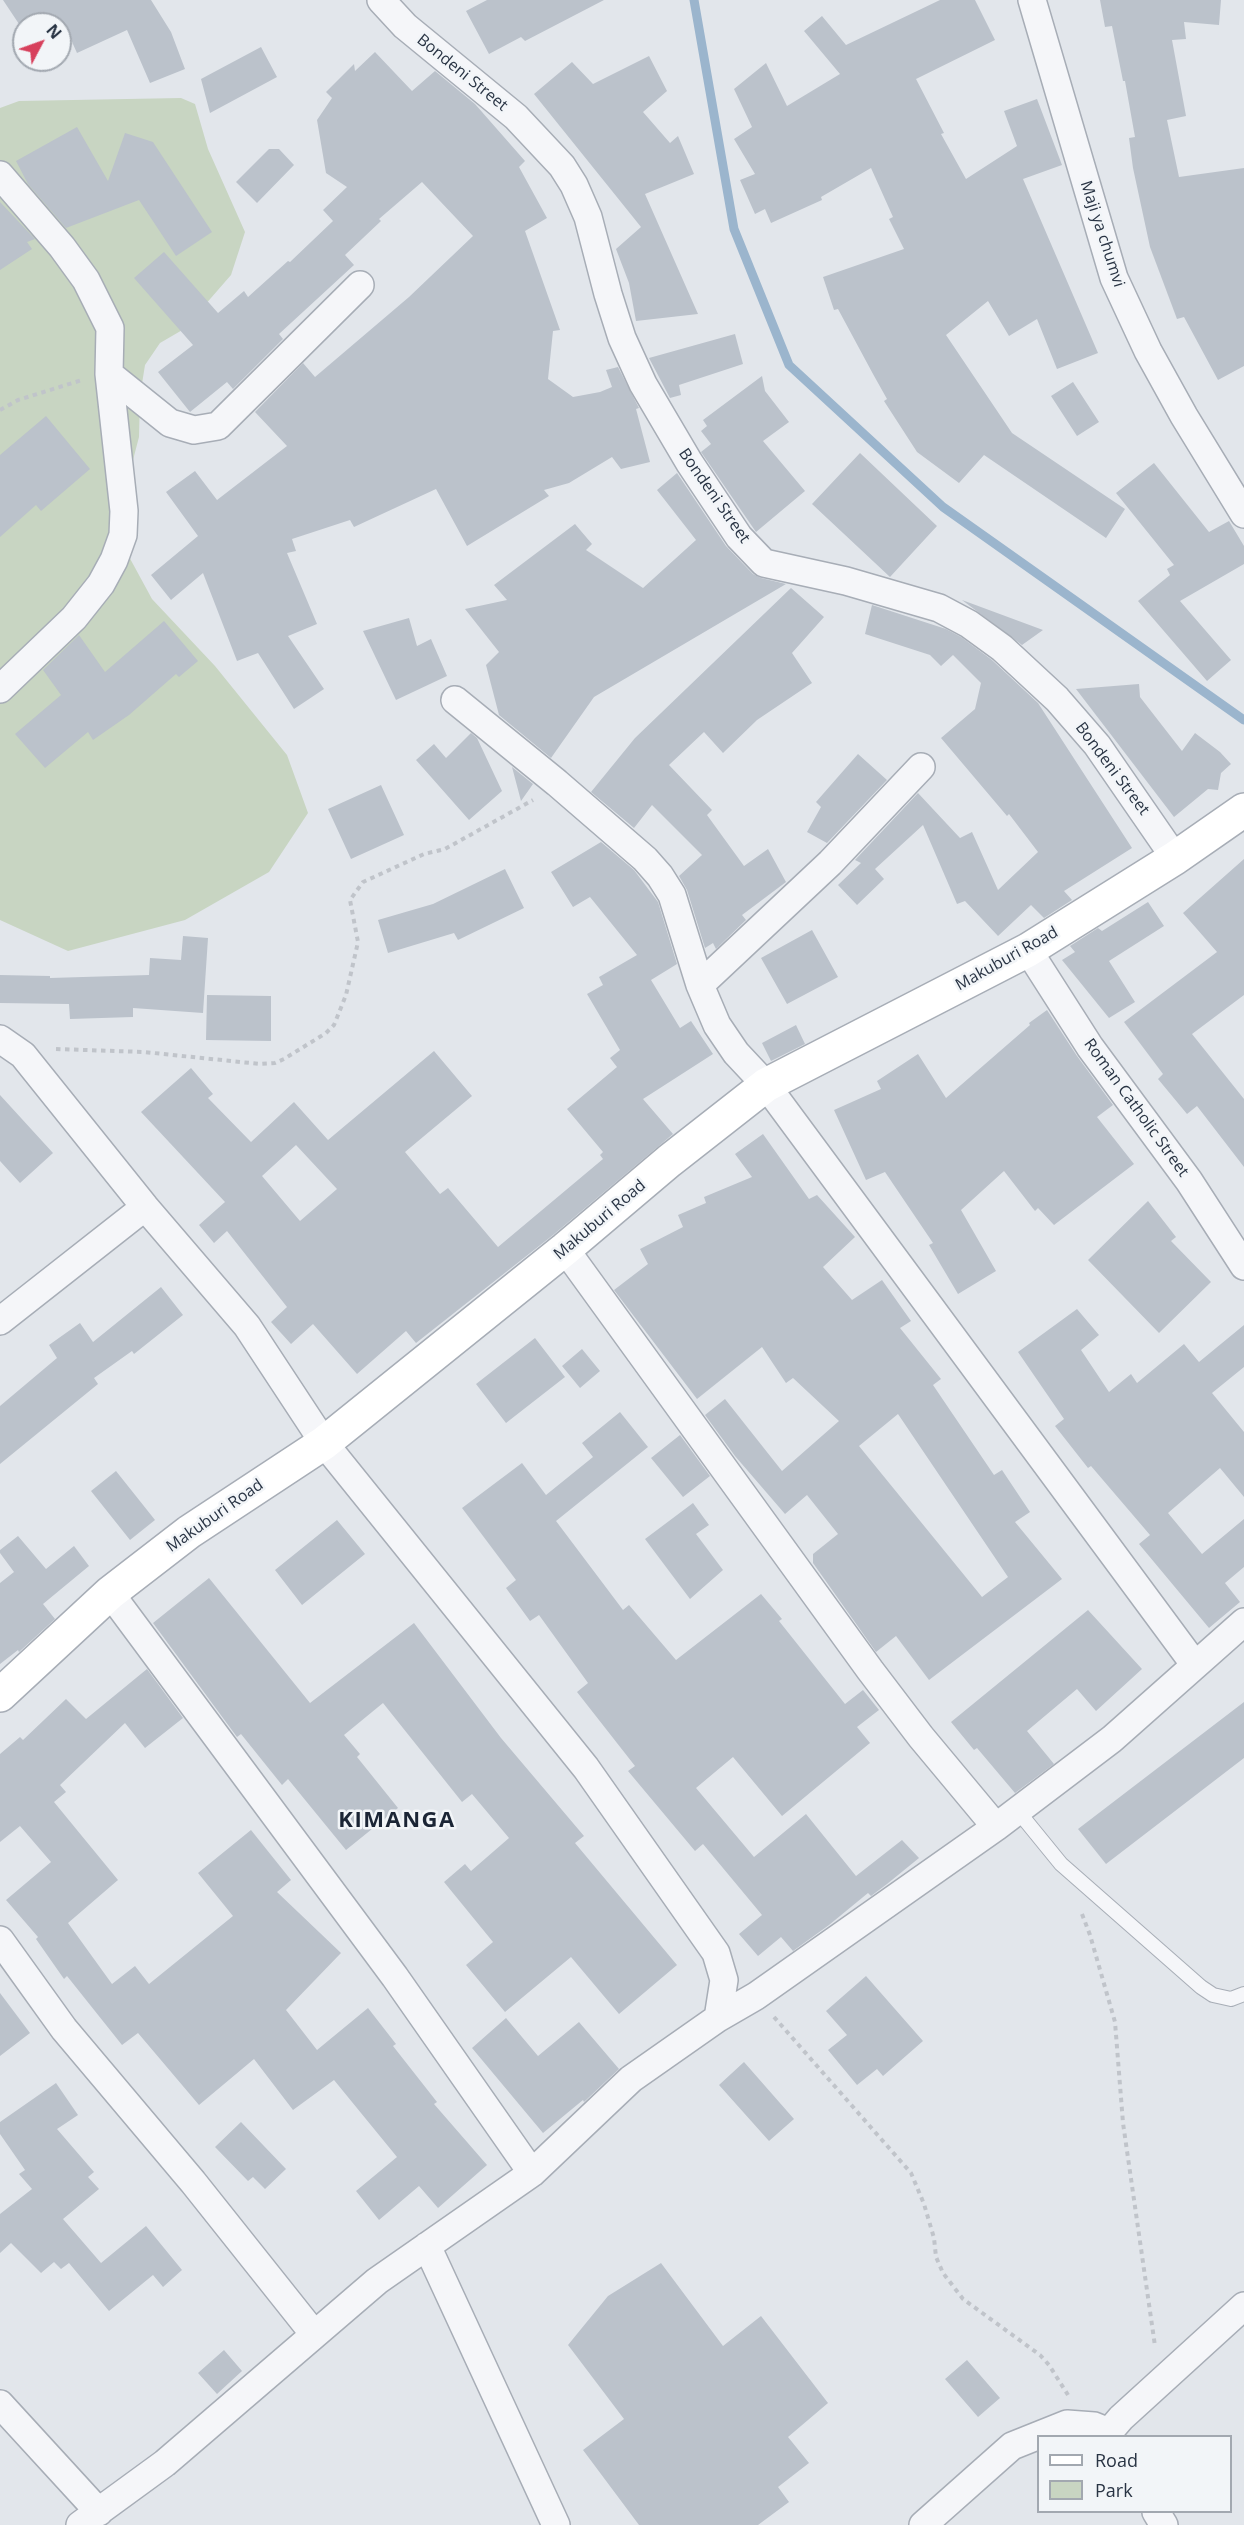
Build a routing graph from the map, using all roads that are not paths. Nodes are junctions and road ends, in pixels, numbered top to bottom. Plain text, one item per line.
1 (381, 0) edge
2 (1032, 0) edge
3 (0, 175) edge
4 (360, 285) dead end
5 (109, 374) junction
6 (1241, 504) edge
7 (0, 689) edge
8 (455, 700) dead end
9 (921, 767) dead end
10 (1244, 810) edge
11 (1175, 858) junction
12 (1028, 950) junction
13 (700, 985) junction
14 (0, 1039) edge
15 (766, 1085) junction
16 (145, 1206) junction
17 (565, 1249) junction
18 (1244, 1266) edge
19 (0, 1321) edge
20 (324, 1443) junction
21 (110, 1593) junction
22 (1244, 1622) edge
23 (1195, 1665) junction
24 (0, 1695) edge
25 (1017, 1810) junction
26 (996, 1827) junction
27 (0, 1940) edge
28 (1244, 1994) edge
29 (718, 2018) junction
30 (532, 2173) junction
31 (427, 2246) junction
32 (1244, 2306) edge
33 (314, 2334) junction
34 (0, 2404) edge
35 (1102, 2431) edge
36 (1040, 2435) edge
37 (1037, 2436) edge
38 (89, 2518) edge
39 (556, 2525) edge
40 (923, 2525) edge

1 - 11 street, Bondeni Street
2 - 6 street, Maji ya chumvi
3 - 5 street
4 - 5 street
5 - 7 street
8 - 13 street
9 - 13 street
10 - 11 street, Makuburi Road
11 - 12 street, Makuburi Road
12 - 15 street, Makuburi Road
12 - 18 street, Roman Catholic Street
13 - 15 street
14 - 16 street
15 - 17 street, Makuburi Road
15 - 23 street
16 - 19 street
16 - 20 street
17 - 20 street, Makuburi Road
17 - 26 street
20 - 21 street, Makuburi Road
20 - 29 street
21 - 24 street, Makuburi Road
21 - 30 street
22 - 23 street
23 - 25 street
25 - 26 street
25 - 28 lane
26 - 29 street
27 - 33 street
29 - 30 street
30 - 31 street
31 - 33 street
31 - 39 street
32 - 35 street
33 - 38 street
34 - 38 street
35 - 36 street
37 - 40 street

